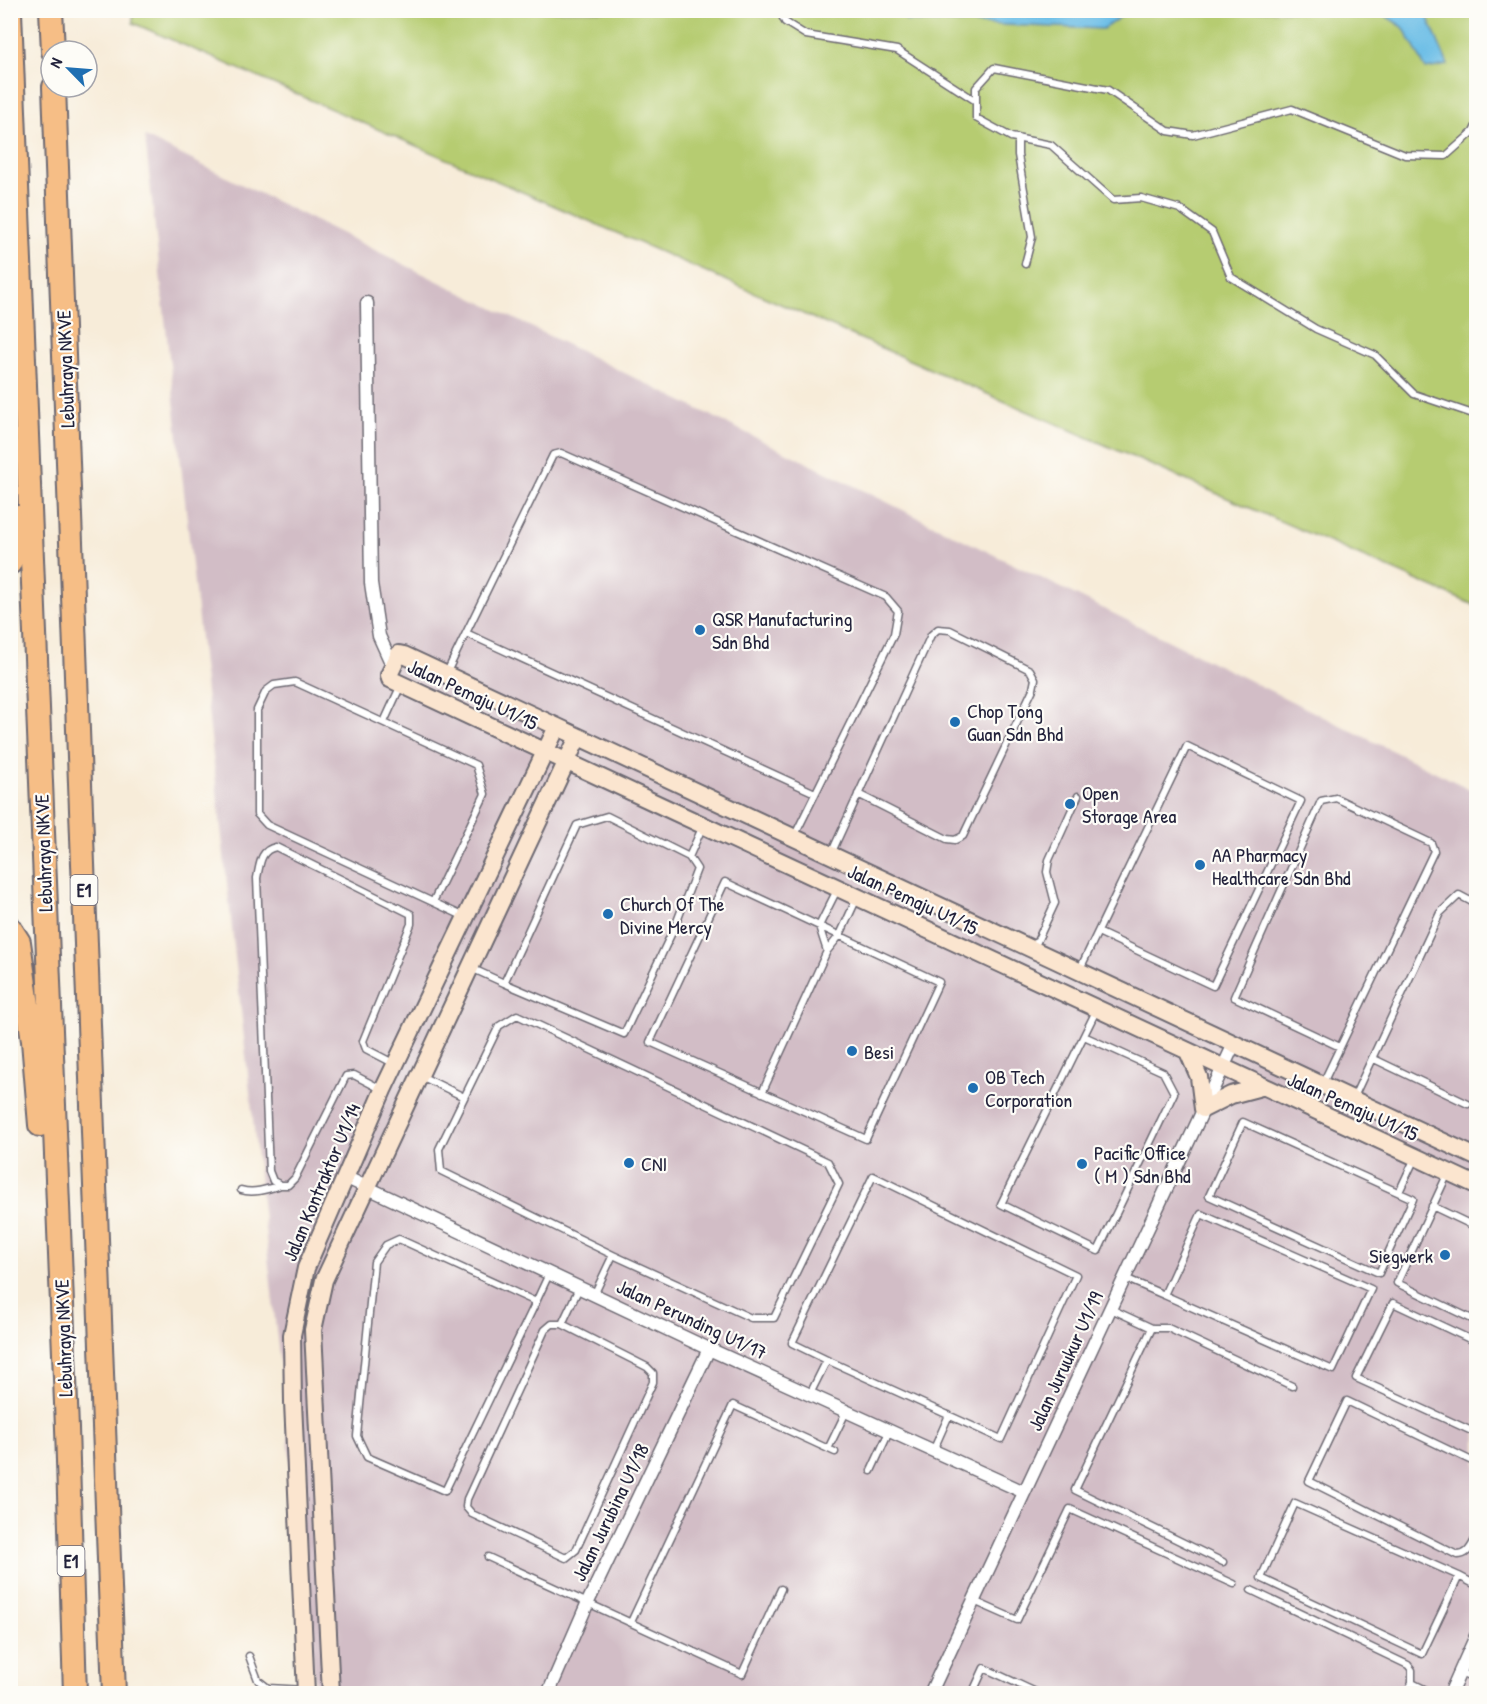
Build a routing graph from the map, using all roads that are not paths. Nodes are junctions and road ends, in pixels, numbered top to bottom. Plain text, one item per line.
1 (51, 10) edge
2 (779, 10) edge
3 (10, 12) edge
4 (52, 39) edge
5 (54, 99) edge
6 (976, 101) junction
7 (1476, 126) edge
8 (1018, 138) junction
9 (1025, 264) dead end
10 (368, 303) dead end
11 (24, 387) junction
12 (1476, 415) edge
13 (10, 563) edge
14 (466, 633) junction
15 (393, 667) junction
16 (446, 675) junction
17 (402, 684) junction
18 (384, 722) junction
19 (557, 727) junction
20 (578, 737) junction
21 (545, 751) junction
22 (567, 761) junction
23 (815, 793) junction
24 (858, 794) junction
25 (1078, 796) dead end
26 (703, 825) junction
27 (793, 838) junction
28 (830, 855) junction
29 (689, 857) junction
30 (838, 887) junction
31 (858, 896) junction
32 (433, 902) junction
33 (1476, 904) edge
34 (466, 917) junction
35 (819, 926) junction
36 (10, 928) edge
37 (1098, 932) junction
38 (840, 935) junction
39 (1033, 950) junction
40 (827, 951) junction
41 (470, 968) junction
42 (1079, 972) junction
43 (504, 983) junction
44 (1096, 1010) junction
45 (1084, 1036) junction
46 (1233, 1044) junction
47 (1340, 1047) junction
48 (1189, 1054) junction
49 (1372, 1058) junction
50 (396, 1064) junction
51 (1221, 1069) junction
52 (420, 1076) junction
53 (1322, 1085) junction
54 (1261, 1087) junction
55 (383, 1090) junction
56 (762, 1093) junction
57 (464, 1097) junction
58 (1353, 1099) junction
59 (1468, 1104) dead end
60 (1203, 1109) junction
61 (1415, 1157) junction
62 (1476, 1157) edge
63 (1448, 1172) junction
64 (345, 1178) junction
65 (281, 1185) junction
66 (1476, 1185) edge
67 (367, 1188) junction
68 (241, 1190) dead end
69 (1399, 1192) junction
70 (1432, 1206) junction
71 (1476, 1227) edge
72 (613, 1255) junction
73 (549, 1274) junction
74 (1125, 1278) junction
75 (579, 1288) junction
76 (594, 1295) junction
77 (1164, 1295) junction
78 (536, 1302) junction
79 (1111, 1309) junction
80 (1476, 1321) edge
81 (562, 1324) junction
82 (1152, 1329) junction
83 (1476, 1342) edge
84 (710, 1349) junction
85 (827, 1360) junction
86 (1292, 1386) dead end
87 (810, 1395) junction
88 (847, 1412) junction
89 (949, 1415) junction
90 (67, 1428) junction
91 (890, 1431) junction
92 (1476, 1433) edge
93 (933, 1450) junction
94 (1476, 1463) edge
95 (871, 1471) dead end
96 (1024, 1492) junction
97 (1476, 1538) edge
98 (488, 1557) dead end
99 (1223, 1562) dead end
100 (1459, 1576) junction
101 (1234, 1584) dead end
102 (1476, 1585) edge
103 (781, 1589) dead end
104 (1251, 1590) dead end
105 (973, 1600) junction
106 (588, 1602) junction
107 (631, 1622) junction
108 (1476, 1636) edge
109 (249, 1656) dead end
110 (1460, 1672) junction
111 (1476, 1679) edge
112 (1412, 1683) junction
113 (306, 1692) edge
114 (1039, 1693) edge
115 (75, 1694) edge
116 (114, 1694) edge
117 (331, 1694) edge
118 (548, 1694) edge
119 (930, 1694) edge
120 (972, 1694) edge
121 (1407, 1694) edge
122 (1434, 1694) edge
123 (1450, 1694) edge

1 - 4 highway
2 - 6 lane
3 - 11 highway, Lebuhraya NKVE / E1
5 - 116 highway, Lebuhraya NKVE / E1
6 - 7 lane
6 - 8 lane
8 - 9 lane
8 - 12 lane
10 - 15 street
11 - 13 highway
11 - 90 highway, Lebuhraya NKVE / E1
14 - 16 lane
14 - 23 lane
14 - 23 lane
15 - 16 street, Jalan Pemaju U1/15
15 - 17 street, Jalan Pemaju U1/15
16 - 19 street, Jalan Pemaju U1/15
17 - 18 lane
17 - 21 street, Jalan Pemaju U1/15
18 - 32 lane
18 - 32 lane
19 - 20 street, Jalan Pemaju U1/15
19 - 21 street, Jalan Kontraktor U1/14
20 - 22 street
20 - 27 street, Jalan Pemaju U1/15
21 - 22 street, Jalan Pemaju U1/15
21 - 34 street, Jalan Kontraktor U1/14
22 - 26 street, Jalan Pemaju U1/15
22 - 41 street
23 - 27 lane
24 - 24 lane
24 - 28 lane
25 - 39 lane
26 - 29 lane
26 - 30 street, Jalan Pemaju U1/15
27 - 28 street, Jalan Pemaju U1/15
28 - 39 street, Jalan Pemaju U1/15
29 - 43 lane
29 - 43 lane
30 - 31 street, Jalan Pemaju U1/15
30 - 35 lane
31 - 38 lane
31 - 44 street, Jalan Pemaju U1/15
32 - 34 lane
33 - 49 lane
34 - 50 street, Jalan Kontraktor U1/14
35 - 38 lane
35 - 40 lane
35 - 56 lane
36 - 90 highway
37 - 37 lane
37 - 42 lane
38 - 40 lane
38 - 56 lane
39 - 42 street, Jalan Pemaju U1/15
40 - 56 lane
41 - 43 lane
41 - 52 street
42 - 46 street, Jalan Pemaju U1/15
44 - 45 lane
44 - 48 street, Jalan Pemaju U1/15
45 - 45 lane
46 - 51 street, Jalan Juruukur U1/19
46 - 53 street, Jalan Pemaju U1/15
47 - 47 lane
47 - 53 lane
48 - 51 street, Jalan Pemaju U1/15
48 - 60 street
49 - 58 lane
49 - 59 lane
50 - 55 street, Jalan Kontraktor U1/14
50 - 65 lane
51 - 54 street, Jalan Pemaju U1/15
51 - 60 street, Jalan Juruukur U1/19
52 - 57 lane
52 - 67 street
53 - 58 street, Jalan Pemaju U1/15
54 - 60 street
54 - 61 street, Jalan Pemaju U1/15
55 - 64 street, Jalan Kontraktor U1/14
55 - 65 lane
57 - 72 lane
57 - 72 lane
58 - 62 street, Jalan Pemaju U1/15
60 - 74 street, Jalan Juruukur U1/19
61 - 63 street, Jalan Pemaju U1/15
61 - 69 lane
63 - 66 street, Jalan Pemaju U1/15
63 - 70 lane
64 - 67 street, Jalan Perunding U1/17
64 - 113 street, Jalan Kontraktor U1/14
65 - 68 lane
67 - 73 street, Jalan Perunding U1/17
67 - 117 street
69 - 69 lane
70 - 71 lane
70 - 80 lane
72 - 76 lane
73 - 75 street, Jalan Perunding U1/17
73 - 78 lane
74 - 77 lane
74 - 79 street, Jalan Juruukur U1/19
75 - 76 street, Jalan Perunding U1/17
75 - 81 lane
76 - 84 street, Jalan Perunding U1/17
77 - 77 lane
78 - 78 lane
79 - 82 lane
79 - 96 street, Jalan Juruukur U1/19
81 - 81 lane
82 - 86 lane
82 - 99 lane
83 - 92 lane
84 - 87 street, Jalan Perunding U1/17
84 - 106 street, Jalan Jurubina U1/18
85 - 87 lane
85 - 89 lane
85 - 89 lane
87 - 88 street, Jalan Perunding U1/17
88 - 91 street, Jalan Perunding U1/17
88 - 107 lane
89 - 93 lane
90 - 115 highway, Lebuhraya NKVE / E1
91 - 93 street, Jalan Perunding U1/17
91 - 95 lane
93 - 96 street, Jalan Perunding U1/17
94 - 97 lane
96 - 105 street, Jalan Juruukur U1/19
98 - 106 lane
100 - 100 lane
100 - 102 lane
101 - 105 lane
103 - 107 lane
104 - 112 lane
105 - 119 street, Jalan Juruukur U1/19
106 - 107 lane
106 - 118 street, Jalan Jurubina U1/18
108 - 110 street
109 - 113 lane
110 - 111 lane
110 - 123 street
112 - 121 lane
112 - 122 lane
114 - 120 lane

